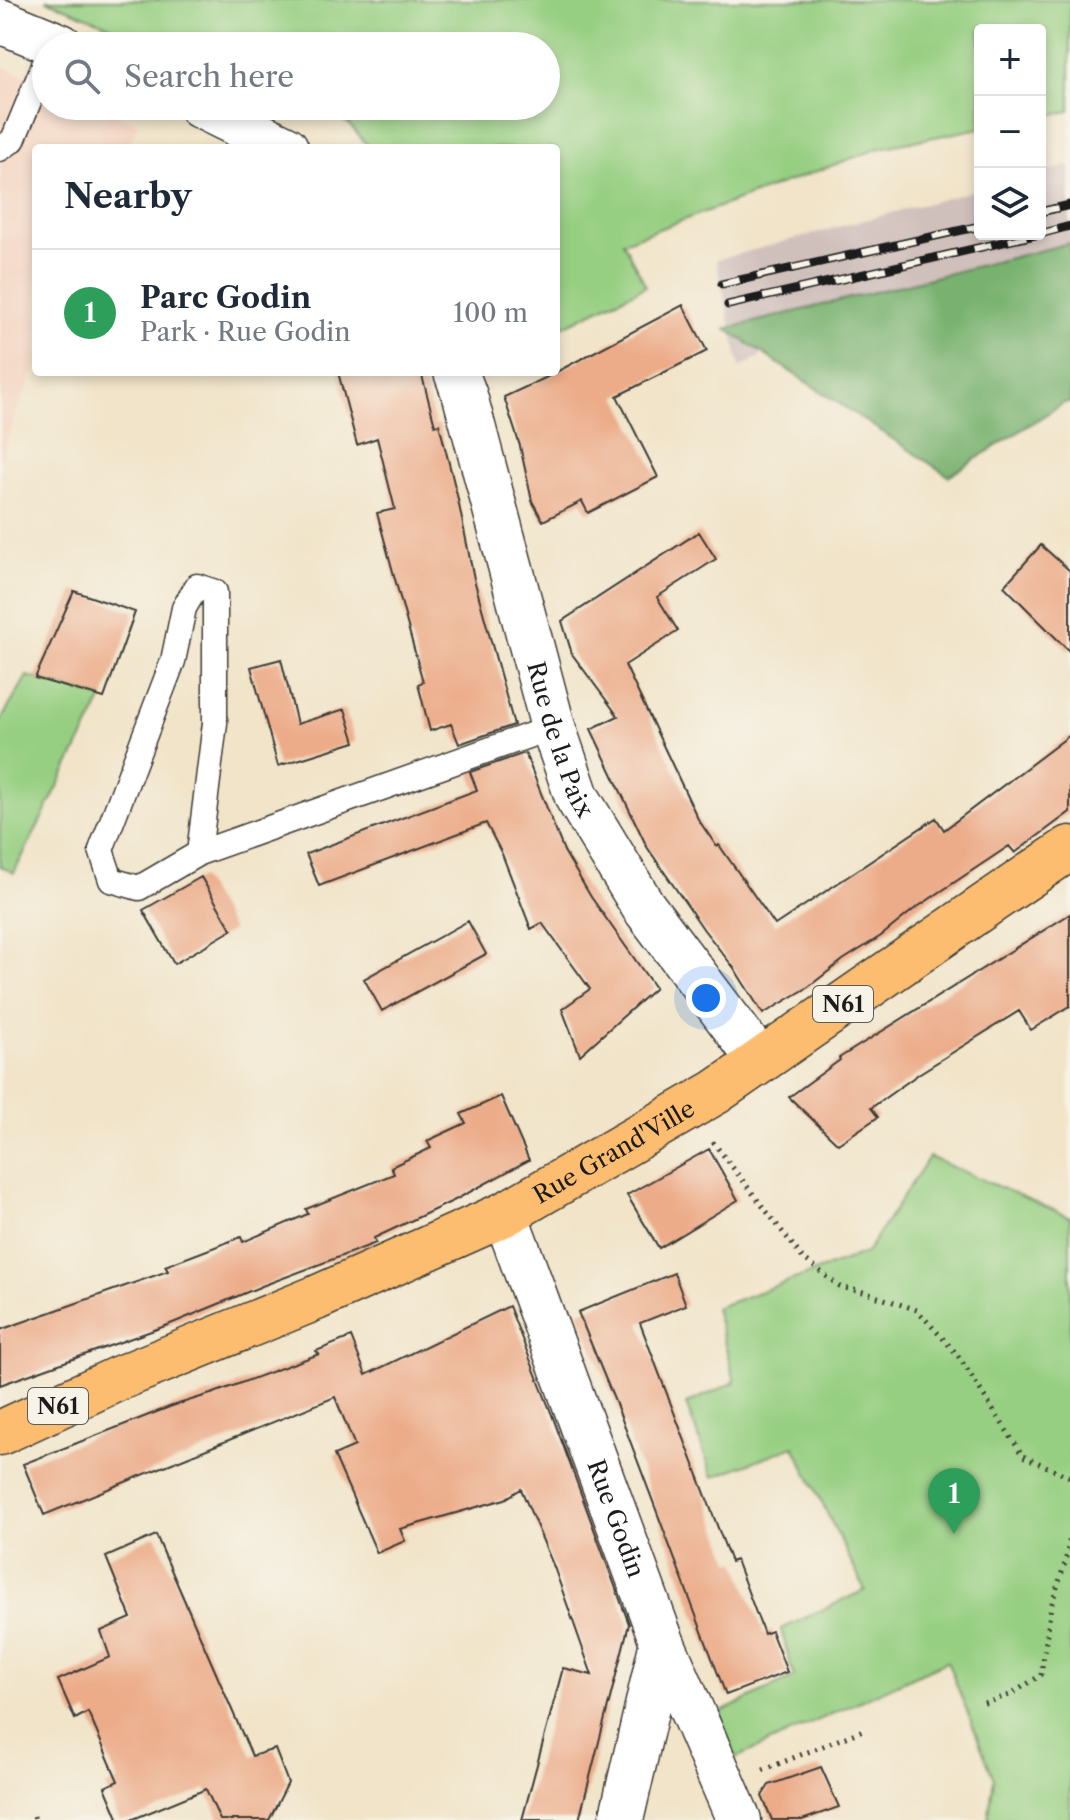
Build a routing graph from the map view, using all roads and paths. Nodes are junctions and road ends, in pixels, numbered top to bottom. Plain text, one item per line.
1 (2, 15) edge
2 (32, 35) edge
3 (32, 97) edge
4 (229, 120) edge
5 (278, 144) edge
6 (0, 149) edge
7 (458, 376) edge
8 (553, 727) junction
9 (1070, 848) edge
10 (199, 853) junction
11 (760, 1061) junction
12 (709, 1137) dead end
13 (505, 1214) junction
14 (117, 1379) junction
15 (0, 1416) edge
16 (0, 1433) edge
17 (1070, 1477) edge
18 (1070, 1537) edge
19 (662, 1642) junction
20 (984, 1703) dead end
21 (863, 1730) dead end
22 (732, 1803) edge
23 (621, 1820) edge

1 - 2 street
3 - 6 lane
4 - 5 street
7 - 8 street, Rue de la Paix
8 - 10 lane
8 - 11 street, Rue de la Paix
9 - 11 main road, Rue Grand'Ville / N61
10 - 10 lane
11 - 13 main road, Rue Grand'Ville / N61
12 - 17 path
13 - 14 main road, Rue Grand'Ville / N61
13 - 19 street, Rue Godin
14 - 15 main road, Rue Grand'Ville / N61
14 - 16 main road, Rue Grand'Ville / N61
18 - 20 path
19 - 22 street, Rue Godin
19 - 23 street
21 - 22 path

